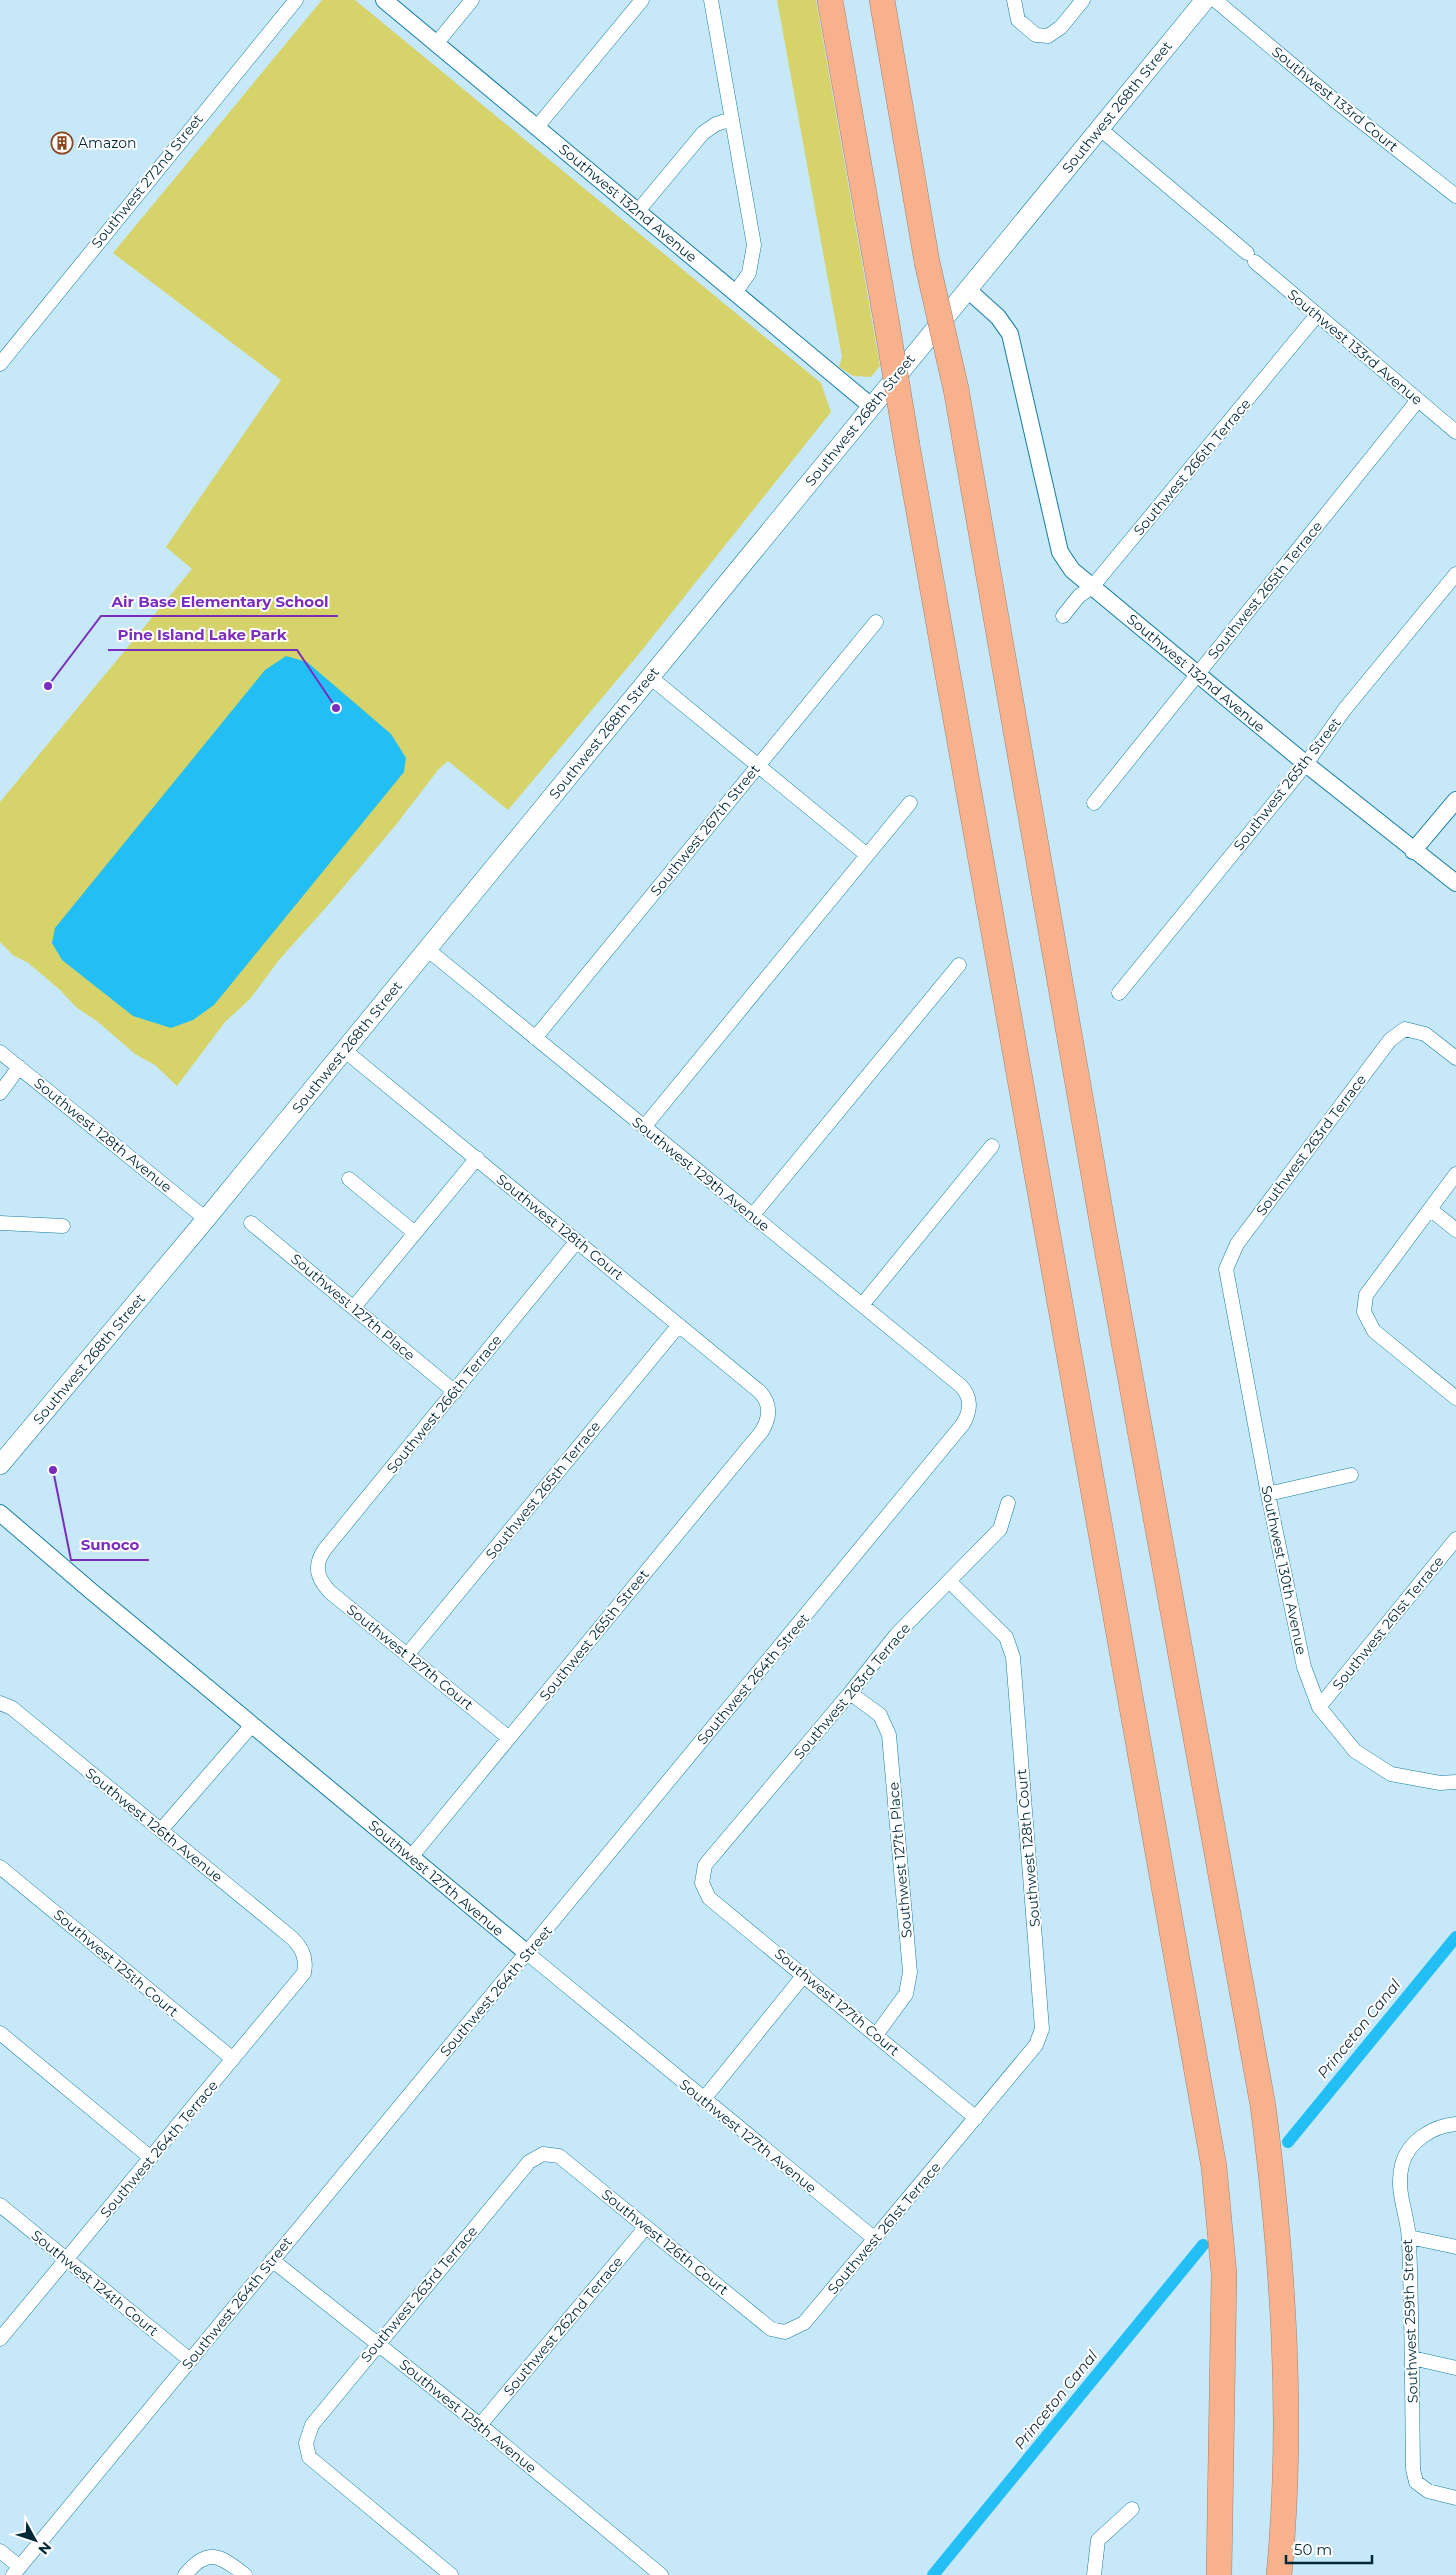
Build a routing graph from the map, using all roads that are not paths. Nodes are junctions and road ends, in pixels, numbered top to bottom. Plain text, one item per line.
1 (296, 0) edge
2 (384, 0) edge
3 (472, 0) edge
4 (642, 0) edge
5 (711, 0) edge
6 (830, 0) edge
7 (882, 0) edge
8 (1014, 0) edge
9 (1083, 0) edge
10 (1205, 0) edge
11 (1215, 0) edge
12 (436, 44) junction
13 (732, 119) junction
14 (537, 128) junction
15 (1099, 128) junction
16 (1456, 196) edge
17 (638, 211) junction
18 (968, 290) junction
19 (735, 293) junction
20 (1317, 315) junction
21 (0, 364) edge
22 (1418, 400) junction
23 (871, 406) junction
24 (1456, 432) edge
25 (1456, 574) edge
26 (1092, 587) junction
27 (1063, 616) dead end
28 (876, 622) dead end
29 (1197, 675) junction
30 (650, 677) junction
31 (1306, 764) junction
32 (758, 765) junction
33 (1456, 800) edge
34 (910, 803) dead end
35 (1094, 803) dead end
36 (1414, 851) junction
37 (867, 855) junction
38 (1456, 884) edge
39 (427, 949) junction
40 (959, 966) dead end
41 (1119, 993) dead end
42 (535, 1038) junction
43 (344, 1050) junction
44 (0, 1052) edge
45 (1456, 1058) edge
46 (19, 1067) junction
47 (0, 1093) edge
48 (644, 1127) junction
49 (992, 1146) dead end
50 (476, 1158) junction
51 (1456, 1174) edge
52 (349, 1179) dead end
53 (1430, 1209) junction
54 (752, 1216) junction
55 (206, 1219) junction
56 (0, 1223) edge
57 (251, 1223) dead end
58 (63, 1226) dead end
59 (1456, 1230) edge
60 (415, 1233) junction
61 (577, 1241) junction
62 (1226, 1269) joint
63 (862, 1305) junction
64 (354, 1307) junction
65 (679, 1325) junction
66 (455, 1392) junction
67 (1456, 1398) edge
68 (970, 1403) joint
69 (769, 1408) joint
70 (0, 1465) edge
71 (1351, 1475) dead end
72 (1268, 1494) junction
73 (1008, 1503) dead end
74 (0, 1513) edge
75 (1456, 1539) edge
76 (317, 1570) joint
77 (950, 1581) junction
78 (408, 1655) junction
79 (850, 1694) junction
80 (0, 1703) edge
81 (1319, 1707) junction
82 (252, 1724) junction
83 (509, 1738) junction
84 (1456, 1782) edge
85 (161, 1830) junction
86 (411, 1857) junction
87 (0, 1867) edge
88 (702, 1883) joint
89 (527, 1953) junction
90 (304, 1954) joint
91 (804, 1975) junction
92 (0, 2033) edge
93 (876, 2035) junction
94 (233, 2060) junction
95 (703, 2100) junction
96 (976, 2118) junction
97 (1456, 2124) edge
98 (543, 2154) joint
99 (151, 2158) junction
100 (0, 2205) edge
101 (646, 2227) junction
102 (1409, 2237) junction
103 (875, 2240) junction
104 (1456, 2247) edge
105 (66, 2259) junction
106 (272, 2260) junction
107 (786, 2332) joint
108 (0, 2339) edge
109 (377, 2344) junction
110 (1412, 2358) junction
111 (190, 2360) junction
112 (1456, 2368) edge
113 (480, 2425) junction
114 (1456, 2498) edge
115 (1132, 2509) dead end
116 (0, 2551) edge
117 (16, 2571) edge
118 (185, 2575) edge
119 (245, 2575) edge
120 (451, 2575) edge
121 (661, 2575) edge
122 (1094, 2575) edge
123 (1219, 2575) edge
124 (1279, 2575) edge

1 - 21 street, Southwest 272nd Street
2 - 12 street, Southwest 132nd Avenue
3 - 12 street
4 - 14 street
5 - 13 street
6 - 123 highway, bridge
7 - 124 highway, bridge
8 - 9 street
10 - 15 main road, Southwest 268th Street
11 - 16 street, Southwest 133rd Court
12 - 14 street, Southwest 132nd Avenue
13 - 17 street
13 - 19 street
14 - 17 street, Southwest 132nd Avenue
15 - 18 main road, Southwest 268th Street
15 - 20 street, Southwest 133rd Avenue
17 - 19 street, Southwest 132nd Avenue
18 - 23 main road, Southwest 268th Street
18 - 26 street, Southwest 132nd Avenue
19 - 23 street, Southwest 132nd Avenue
20 - 22 street, Southwest 133rd Avenue
20 - 26 street, Southwest 266th Terrace
22 - 24 street, Southwest 133rd Avenue
22 - 29 street, Southwest 265th Terrace
23 - 30 main road, Southwest 268th Street
25 - 31 street, Southwest 265th Street
26 - 27 street, Southwest 266th Terrace
26 - 29 street, Southwest 132nd Avenue
28 - 32 street, Southwest 267th Street
29 - 31 street, Southwest 132nd Avenue
29 - 35 street, Southwest 265th Terrace
30 - 32 street
30 - 39 main road, Southwest 268th Street
31 - 36 street, Southwest 132nd Avenue
31 - 41 street, Southwest 265th Street
32 - 37 street
32 - 42 street, Southwest 267th Street
33 - 36 street
34 - 37 street
36 - 38 street, Southwest 132nd Avenue
37 - 48 street
39 - 42 street, Southwest 129th Avenue
39 - 43 main road, Southwest 268th Street
40 - 54 street
42 - 48 street, Southwest 129th Avenue
43 - 50 street, Southwest 128th Court
43 - 55 main road, Southwest 268th Street
44 - 46 street, Southwest 128th Avenue
45 - 62 street, Southwest 263rd Terrace
46 - 47 street
46 - 55 street, Southwest 128th Avenue
48 - 54 street, Southwest 129th Avenue
49 - 63 street
50 - 60 street
50 - 61 street, Southwest 128th Court
51 - 53 street
52 - 60 street
53 - 59 street
53 - 67 street
54 - 63 street, Southwest 129th Avenue
55 - 70 main road, Southwest 268th Street
56 - 58 street
57 - 64 street, Southwest 127th Place
60 - 64 street
61 - 65 street, Southwest 128th Court
61 - 66 street, Southwest 266th Terrace
62 - 72 street, Southwest 130th Avenue
63 - 68 street, Southwest 129th Avenue
64 - 66 street, Southwest 127th Place
65 - 69 street, Southwest 128th Court
65 - 78 street, Southwest 265th Terrace
66 - 76 street, Southwest 266th Terrace
68 - 89 street, Southwest 264th Street
69 - 83 street, Southwest 265th Street
71 - 72 street
72 - 81 street, Southwest 130th Avenue
73 - 77 street, Southwest 263rd Terrace
74 - 82 street, Southwest 127th Avenue
75 - 81 street, Southwest 261st Terrace
76 - 78 street, Southwest 127th Court
77 - 79 street, Southwest 263rd Terrace
77 - 96 street, Southwest 128th Court
78 - 83 street, Southwest 127th Court
79 - 88 street, Southwest 263rd Terrace
79 - 93 street, Southwest 127th Place
80 - 85 street, Southwest 126th Avenue
81 - 84 street, Southwest 130th Avenue
82 - 85 street
82 - 86 street, Southwest 127th Avenue
83 - 86 street, Southwest 265th Street
85 - 90 street, Southwest 126th Avenue
86 - 89 street, Southwest 127th Avenue
87 - 94 street, Southwest 125th Court
88 - 91 street, Southwest 127th Court
89 - 95 street, Southwest 127th Avenue
89 - 106 street, Southwest 264th Street
90 - 94 street, Southwest 264th Terrace
91 - 93 street, Southwest 127th Court
91 - 95 street
92 - 99 street
93 - 96 street, Southwest 127th Court
94 - 99 street, Southwest 264th Terrace
95 - 103 street, Southwest 127th Avenue
96 - 103 street, Southwest 261st Terrace
97 - 102 street, Southwest 259th Street
98 - 101 street, Southwest 126th Court
98 - 109 street, Southwest 263rd Terrace
99 - 105 street, Southwest 264th Terrace
100 - 105 street, Southwest 124th Court
101 - 107 street, Southwest 126th Court
101 - 113 street, Southwest 262nd Terrace
102 - 104 street
102 - 110 street, Southwest 259th Street
103 - 107 street, Southwest 261st Terrace
105 - 108 street, Southwest 264th Terrace
105 - 111 street, Southwest 124th Court
106 - 109 street, Southwest 125th Avenue
106 - 111 street, Southwest 264th Street
109 - 113 street, Southwest 125th Avenue
109 - 120 street, Southwest 263rd Terrace
110 - 112 street
110 - 114 street, Southwest 259th Street
111 - 117 street, Southwest 264th Street
113 - 121 street, Southwest 125th Avenue
115 - 122 street
116 - 117 street
118 - 119 street

